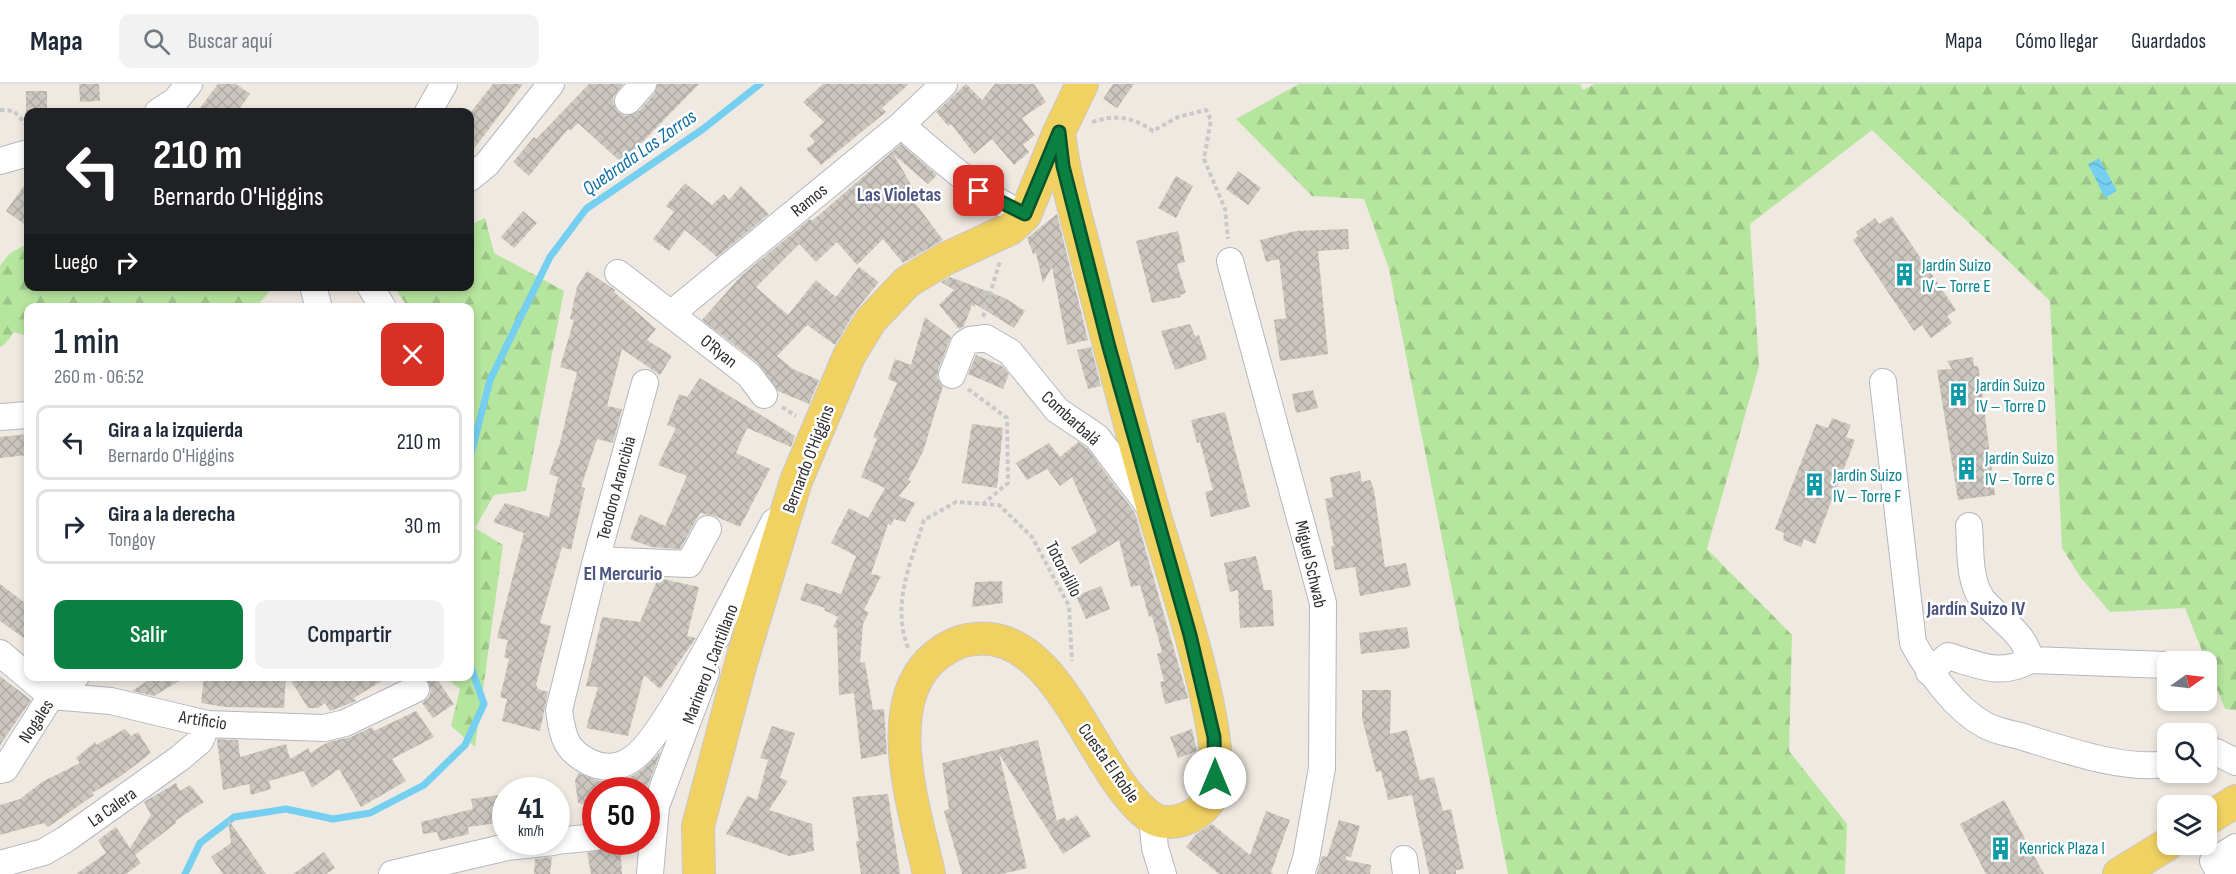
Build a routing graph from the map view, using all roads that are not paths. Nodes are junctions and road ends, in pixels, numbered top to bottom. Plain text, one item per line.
1 (189, 84) edge
2 (444, 84) edge
3 (550, 84) edge
4 (944, 84) edge
5 (1082, 84) edge
6 (164, 108) edge
7 (430, 108) edge
8 (901, 124) junction
9 (1059, 132) junction
10 (24, 154) edge
11 (0, 161) edge
12 (474, 175) edge
13 (1017, 222) junction
14 (1230, 261) road end
15 (618, 273) dead end
16 (672, 313) junction
17 (952, 375) road end
18 (1883, 382) dead end
19 (645, 383) dead end
20 (764, 395) road end
21 (24, 415) edge
22 (0, 417) edge
23 (796, 481) junction
24 (1155, 513) junction
25 (1969, 526) dead end
26 (708, 529) dead end
27 (596, 560) junction
28 (722, 621) junction
29 (0, 653) edge
30 (2030, 660) junction
31 (2157, 665) edge
32 (1929, 672) junction
33 (24, 673) edge
34 (33, 681) edge
35 (70, 681) edge
36 (416, 689) dead end
37 (51, 696) junction
38 (207, 724) junction
39 (2217, 752) edge
40 (2236, 762) edge
41 (2157, 765) edge
42 (0, 770) edge
43 (660, 789) edge
44 (2236, 801) edge
45 (2217, 813) edge
46 (1152, 819) junction
47 (2236, 847) edge
48 (492, 851) edge
49 (2157, 852) edge
50 (650, 855) edge
51 (2236, 863) edge
52 (0, 864) edge
53 (2129, 872) edge
54 (393, 874) edge
55 (650, 874) edge
56 (699, 874) edge
57 (929, 874) edge
58 (1163, 874) edge
59 (1301, 874) edge

1 - 6 street
2 - 7 street
3 - 12 street
4 - 8 street, Ramos
5 - 9 main road
8 - 13 street
8 - 16 street, Ramos
9 - 13 main road
9 - 24 main road, Cuesta El Roble
10 - 11 street
13 - 23 main road, Bernardo O'Higgins
14 - 59 street, Miguel Schwab
15 - 16 street, O'Ryan
16 - 20 street, O'Ryan
17 - 24 street, Combarbalá
18 - 32 street
19 - 27 street, Teodoro Arancibia
21 - 22 street
23 - 28 street, Marinero J .Cantillano
23 - 56 main road, Bernardo O'Higgins
24 - 46 main road, Cuesta El Roble
25 - 30 street
26 - 27 street
27 - 28 street, Teodoro Arancibia
28 - 43 street, Marinero J .Cantillano
29 - 33 street
30 - 31 street
30 - 32 street
32 - 41 street
34 - 37 street
35 - 37 street, Nogales
36 - 38 street, Artificio
37 - 38 street, Artificio
37 - 42 street, Nogales
38 - 52 street, La Calera
39 - 40 street
44 - 45 main road
46 - 57 main road, Cuesta El Roble
46 - 58 street
47 - 51 street
48 - 54 street
49 - 53 main road
50 - 55 street, Marinero J .Cantillano

